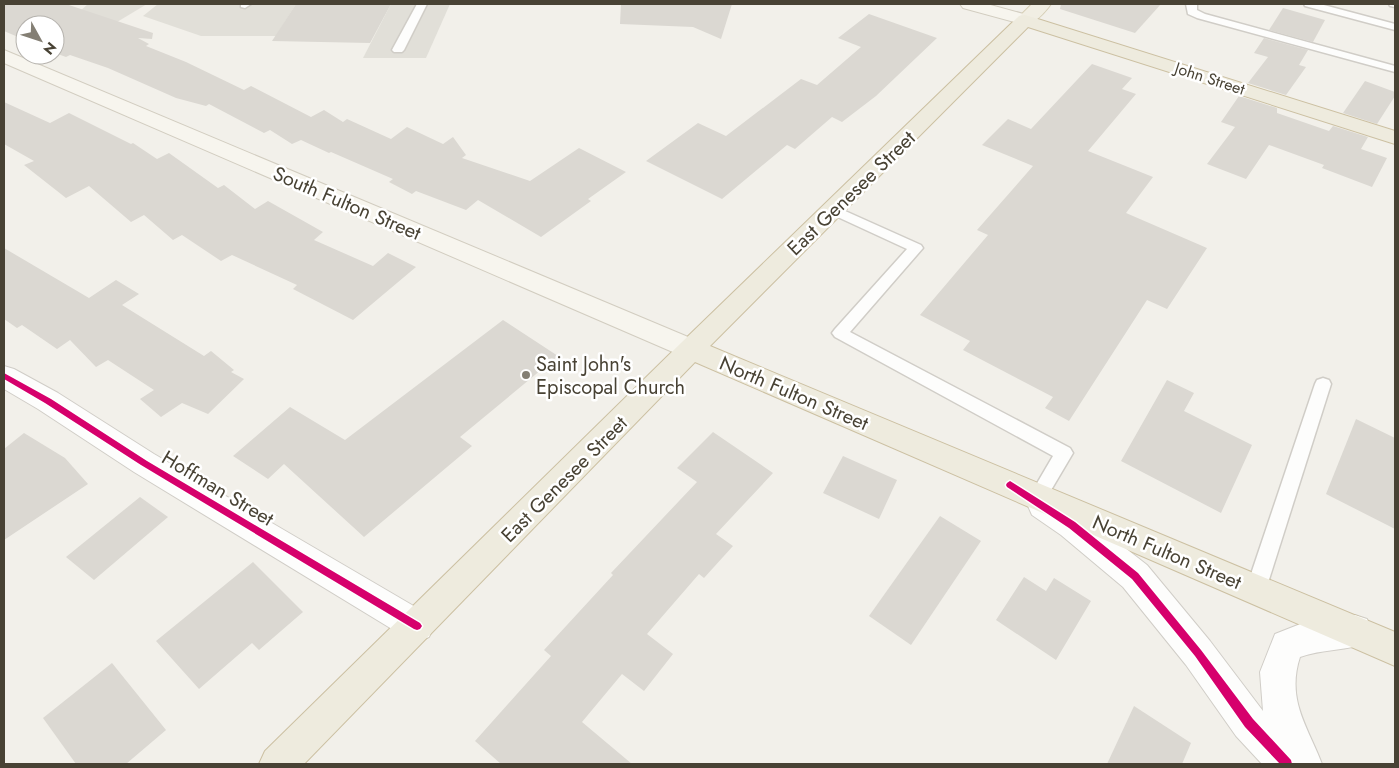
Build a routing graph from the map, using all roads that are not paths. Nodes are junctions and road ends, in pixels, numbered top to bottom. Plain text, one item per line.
1 (422, 4) edge
2 (969, 4) edge
3 (1042, 4) edge
4 (1189, 4) edge
5 (1309, 4) edge
6 (1025, 20) junction
7 (1395, 28) edge
8 (398, 50) dead end
9 (4, 56) edge
10 (1395, 69) edge
11 (1395, 138) edge
12 (834, 210) junction
13 (691, 349) junction
14 (4, 376) edge
15 (1322, 384) dead end
16 (1024, 491) junction
17 (1256, 589) junction
18 (417, 626) junction
19 (1355, 631) junction
20 (1395, 649) edge
21 (278, 764) edge
22 (1287, 764) edge
23 (1303, 764) edge

1 - 8 lane
2 - 6 main road
3 - 6 main road, East Genesee Street
4 - 10 lane
5 - 7 lane
6 - 11 highway, John Street
6 - 12 highway, East Genesee Street
9 - 13 main road, South Fulton Street
12 - 13 highway, East Genesee Street
12 - 16 lane
13 - 16 highway, North Fulton Street
13 - 18 highway, East Genesee Street
14 - 18 street, Hoffman Street
15 - 17 lane
16 - 17 highway, North Fulton Street
16 - 22 street
17 - 19 highway, North Fulton Street
18 - 21 highway, East Genesee Street
19 - 20 highway, North Fulton Street
19 - 23 street

